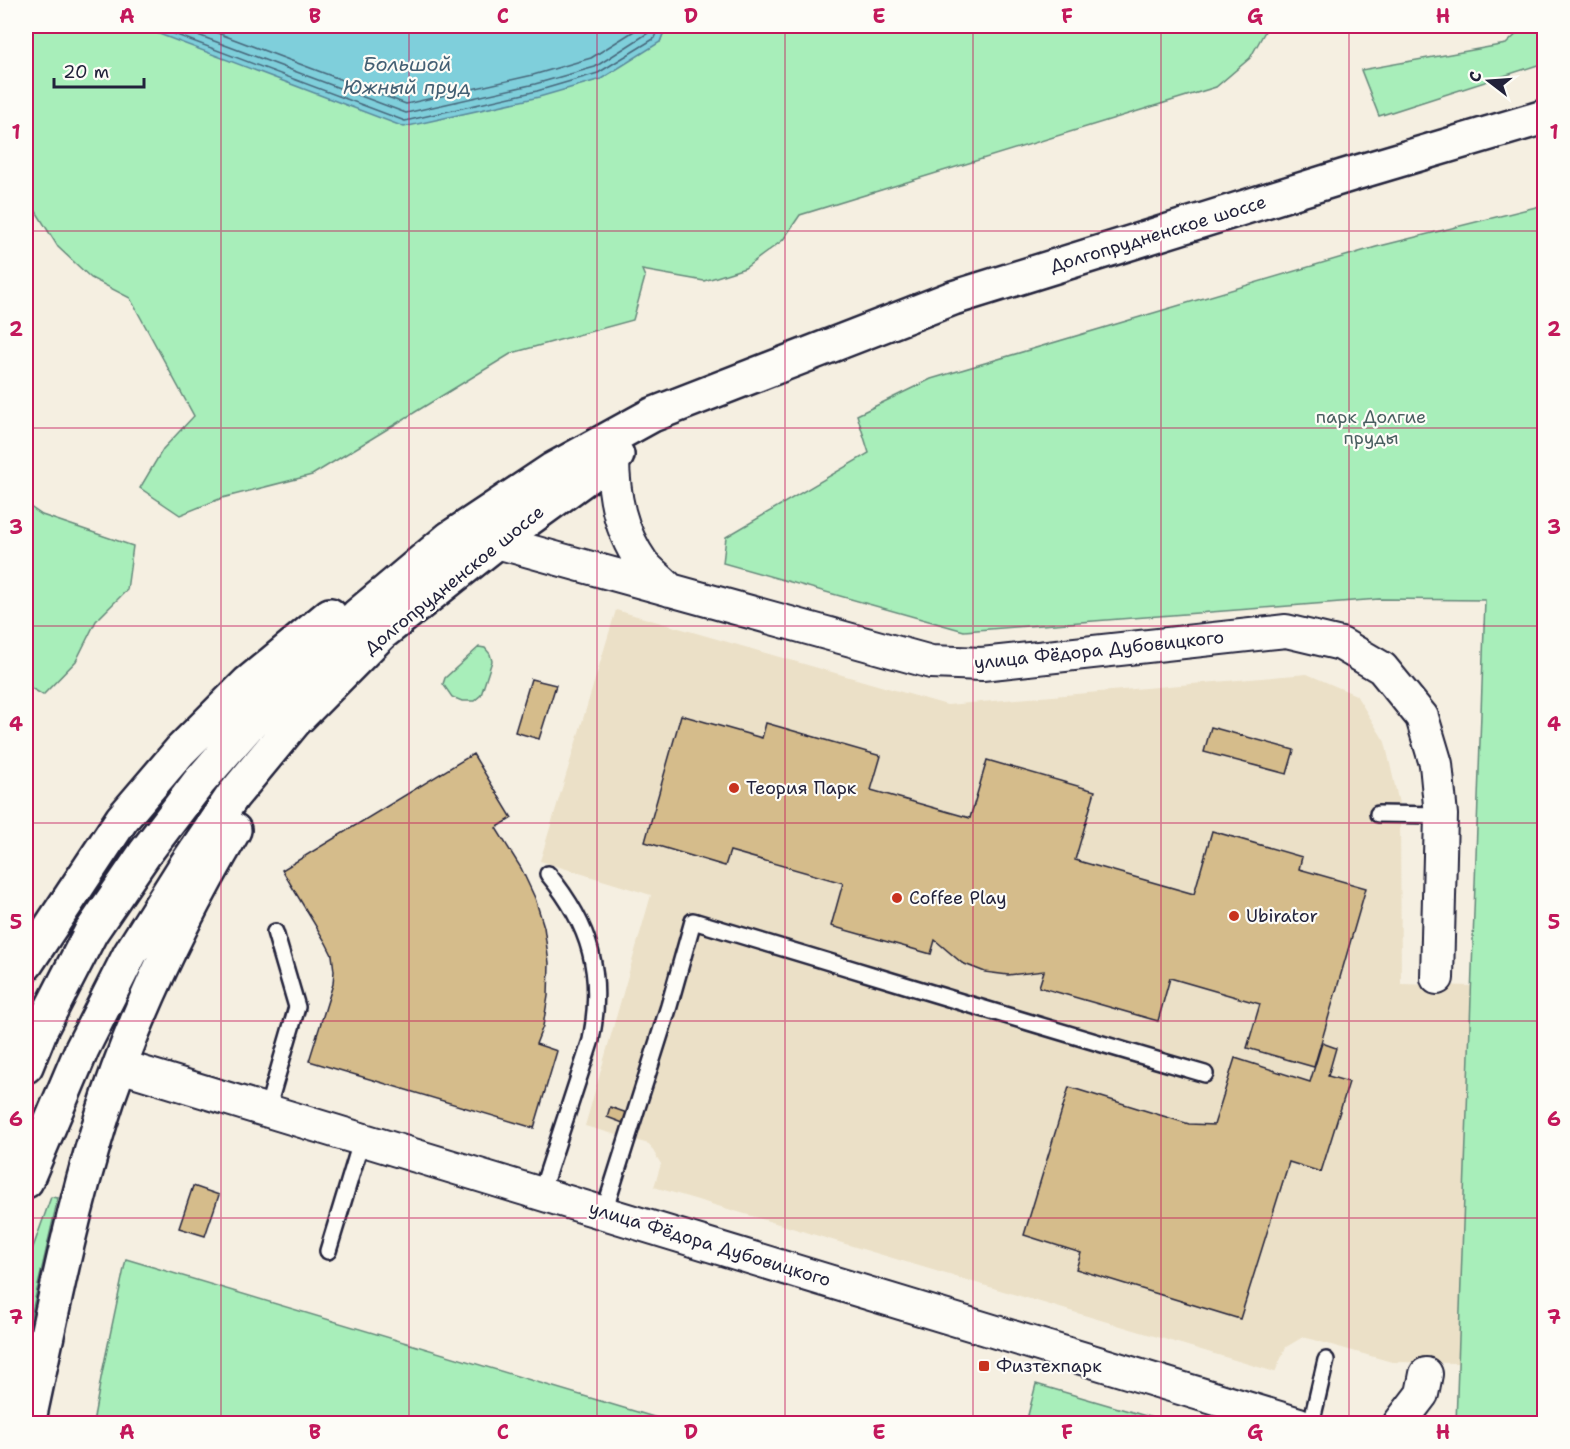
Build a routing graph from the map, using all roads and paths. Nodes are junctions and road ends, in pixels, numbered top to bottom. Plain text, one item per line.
1 (1545, 117) edge
2 (776, 366) junction
3 (613, 457) junction
4 (450, 538) junction
5 (497, 542) junction
6 (671, 590) junction
7 (382, 633) junction
8 (1378, 814) dead end
9 (1441, 815) junction
10 (548, 874) dead end
11 (275, 932) dead end
12 (26, 963) edge
13 (1437, 978) dead end
14 (26, 1066) edge
15 (120, 1066) junction
16 (1205, 1074) dead end
17 (267, 1110) junction
18 (362, 1139) junction
19 (26, 1181) edge
20 (541, 1193) junction
21 (604, 1212) junction
22 (328, 1251) dead end
23 (1326, 1360) dead end
24 (1426, 1374) dead end
25 (28, 1424) edge
26 (1299, 1424) edge
27 (1311, 1424) edge
28 (1400, 1424) edge

1 - 2 main road, Долгопрудненское шоссе
2 - 3 main road, Долгопрудненское шоссе
2 - 4 main road, Долгопрудненское шоссе
3 - 5 main road, Долгопрудненское шоссе
3 - 6 street
4 - 12 main road
4 - 14 main road, Долгопрудненское шоссе
5 - 6 street, улица Фёдора Дубовицкого
5 - 7 main road, Долгопрудненское шоссе
6 - 9 street, улица Фёдора Дубовицкого
7 - 15 main road
7 - 19 main road, Долгопрудненское шоссе
8 - 9 lane
9 - 13 street, улица Фёдора Дубовицкого
10 - 20 lane
11 - 17 lane
15 - 17 street, улица Фёдора Дубовицкого
15 - 25 main road
16 - 21 lane
17 - 18 street, улица Фёдора Дубовицкого
18 - 20 street, улица Фёдора Дубовицкого
18 - 22 lane
20 - 21 street, улица Фёдора Дубовицкого
21 - 26 street, улица Фёдора Дубовицкого
23 - 27 lane
24 - 28 street

